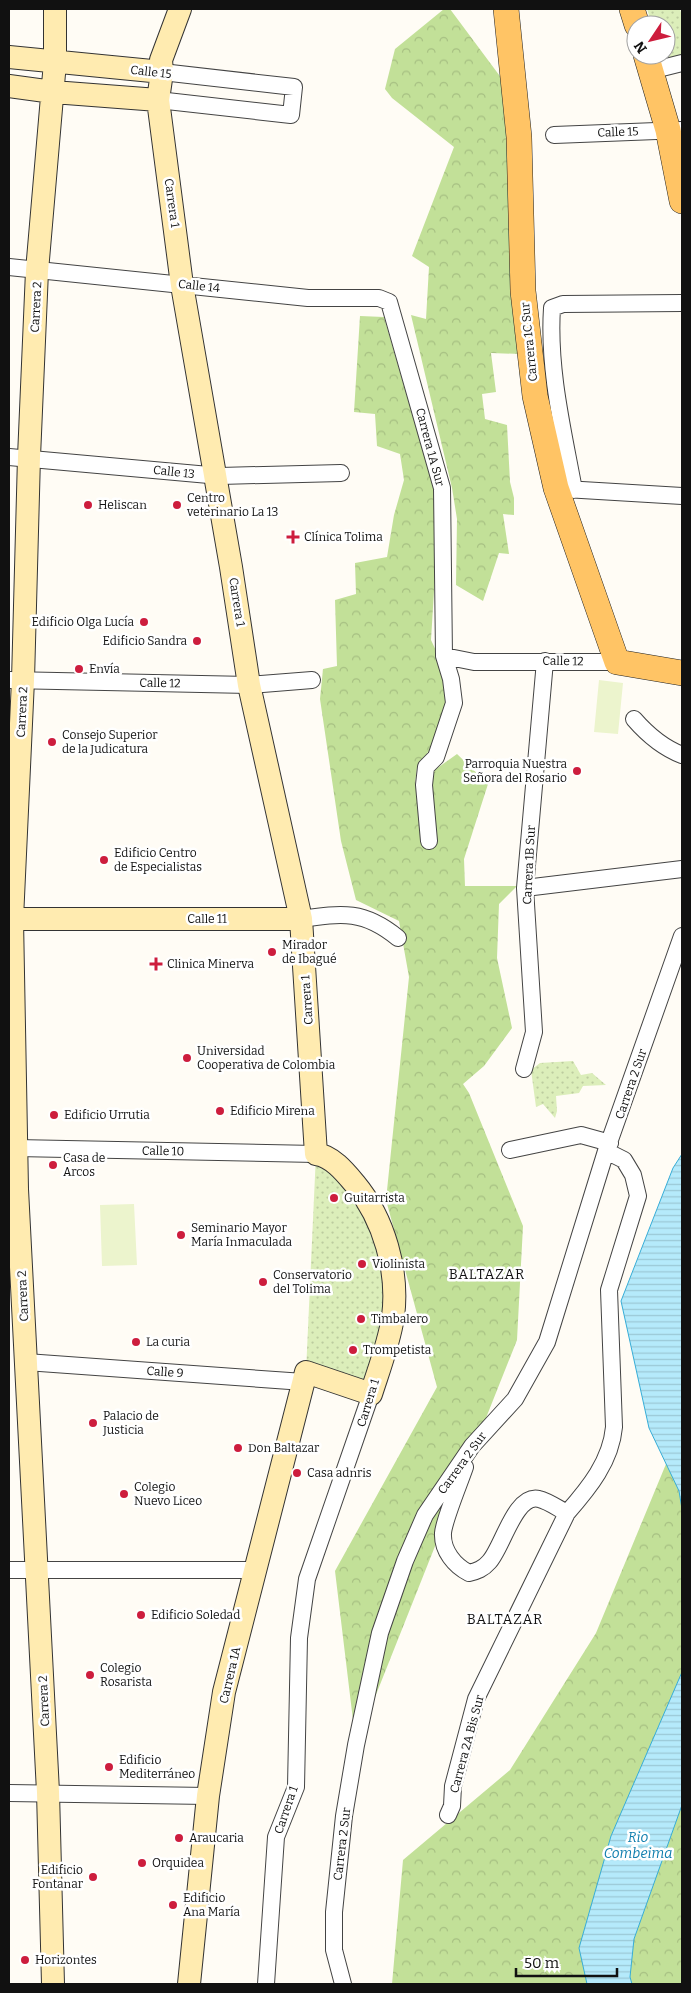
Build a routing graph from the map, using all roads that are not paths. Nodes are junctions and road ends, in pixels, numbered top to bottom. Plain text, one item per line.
1 (55, 9) edge
2 (180, 9) edge
3 (196, 9) edge
4 (506, 9) edge
5 (9, 57) edge
6 (55, 62) junction
7 (649, 65) edge
8 (162, 72) junction
9 (9, 86) edge
10 (53, 92) junction
11 (158, 100) junction
12 (675, 130) edge
13 (554, 135) dead end
14 (682, 201) edge
15 (9, 268) edge
16 (37, 271) junction
17 (182, 285) junction
18 (389, 302) joint
19 (682, 303) edge
20 (19, 457) edge
21 (341, 473) dead end
22 (216, 476) junction
23 (565, 489) junction
24 (682, 496) edge
25 (444, 656) junction
26 (545, 661) junction
27 (617, 662) junction
28 (682, 673) edge
29 (16, 680) edge
30 (312, 680) dead end
31 (249, 685) junction
32 (634, 719) dead end
33 (682, 755) edge
34 (429, 841) dead end
35 (682, 869) edge
36 (525, 888) junction
37 (10, 919) edge
38 (302, 919) junction
39 (682, 936) edge
40 (398, 938) dead end
41 (524, 1069) dead end
42 (608, 1147) junction
43 (12, 1148) edge
44 (510, 1150) dead end
45 (316, 1154) junction
46 (26, 1362) junction
47 (305, 1376) junction
48 (371, 1394) junction
49 (472, 1446) junction
50 (567, 1513) junction
51 (9, 1570) edge
52 (255, 1570) junction
53 (38, 1571) junction
54 (48, 1792) junction
55 (9, 1793) edge
56 (208, 1796) junction
57 (448, 1815) dead end
58 (53, 1984) edge
59 (189, 1984) edge
60 (266, 1984) edge
61 (343, 1984) edge

1 - 6 main road, Carrera 2
2 - 8 main road, Carrera 1
3 - 8 main road
4 - 23 main road, Carrera 1C Sur
5 - 6 main road, Calle 15
6 - 8 main road, Calle 15
6 - 10 main road, Carrera 2
7 - 12 main road
8 - 11 main road, Carrera 1
8 - 11 street, Calle 15
9 - 10 main road
10 - 11 main road
10 - 16 main road, Carrera 2
11 - 17 main road, Carrera 1
12 - 13 street, Calle 15
12 - 14 main road
15 - 16 street, Calle 14
16 - 17 street, Calle 14
16 - 20 main road, Carrera 2
17 - 18 street, Calle 14
17 - 22 main road, Carrera 1
18 - 25 street, Carrera 1A Sur
19 - 23 street
20 - 22 street, Calle 13
20 - 29 main road, Carrera 2
21 - 22 street, Calle 13
22 - 31 main road, Carrera 1
23 - 24 street
23 - 27 main road, Carrera 1C Sur
25 - 26 street, Calle 12
25 - 34 street, Carrera 1A Sur
26 - 27 street, Calle 12
26 - 36 street, Carrera 1B Sur
27 - 28 main road, Calle 12
29 - 31 street, Calle 12
29 - 37 main road, Carrera 2
30 - 31 street, Calle 12
31 - 38 main road, Carrera 1
32 - 33 street
35 - 36 street
36 - 41 street, Carrera 1B Sur
37 - 38 main road, Calle 11
37 - 43 main road, Carrera 2
38 - 40 street, Calle 11
38 - 45 main road, Carrera 1
39 - 42 street, Carrera 2 Sur
42 - 44 street
42 - 49 street, Carrera 2 Sur
42 - 50 street, Carrera 2A Bis Sur
43 - 45 street, Calle 10
43 - 46 main road, Carrera 2
45 - 48 main road, Carrera 1
46 - 47 street, Calle 9
46 - 53 main road, Carrera 2
47 - 48 main road, Calle 9
47 - 52 main road, Carrera 1A
48 - 60 street, Carrera 1
49 - 50 street
49 - 61 street, Carrera 2 Sur
50 - 57 street, Carrera 2A Bis Sur
51 - 53 street
52 - 53 street
52 - 56 main road, Carrera 1A
53 - 54 main road, Carrera 2
54 - 55 street
54 - 56 street
54 - 58 main road, Carrera 2
56 - 59 main road, Carrera 1A

